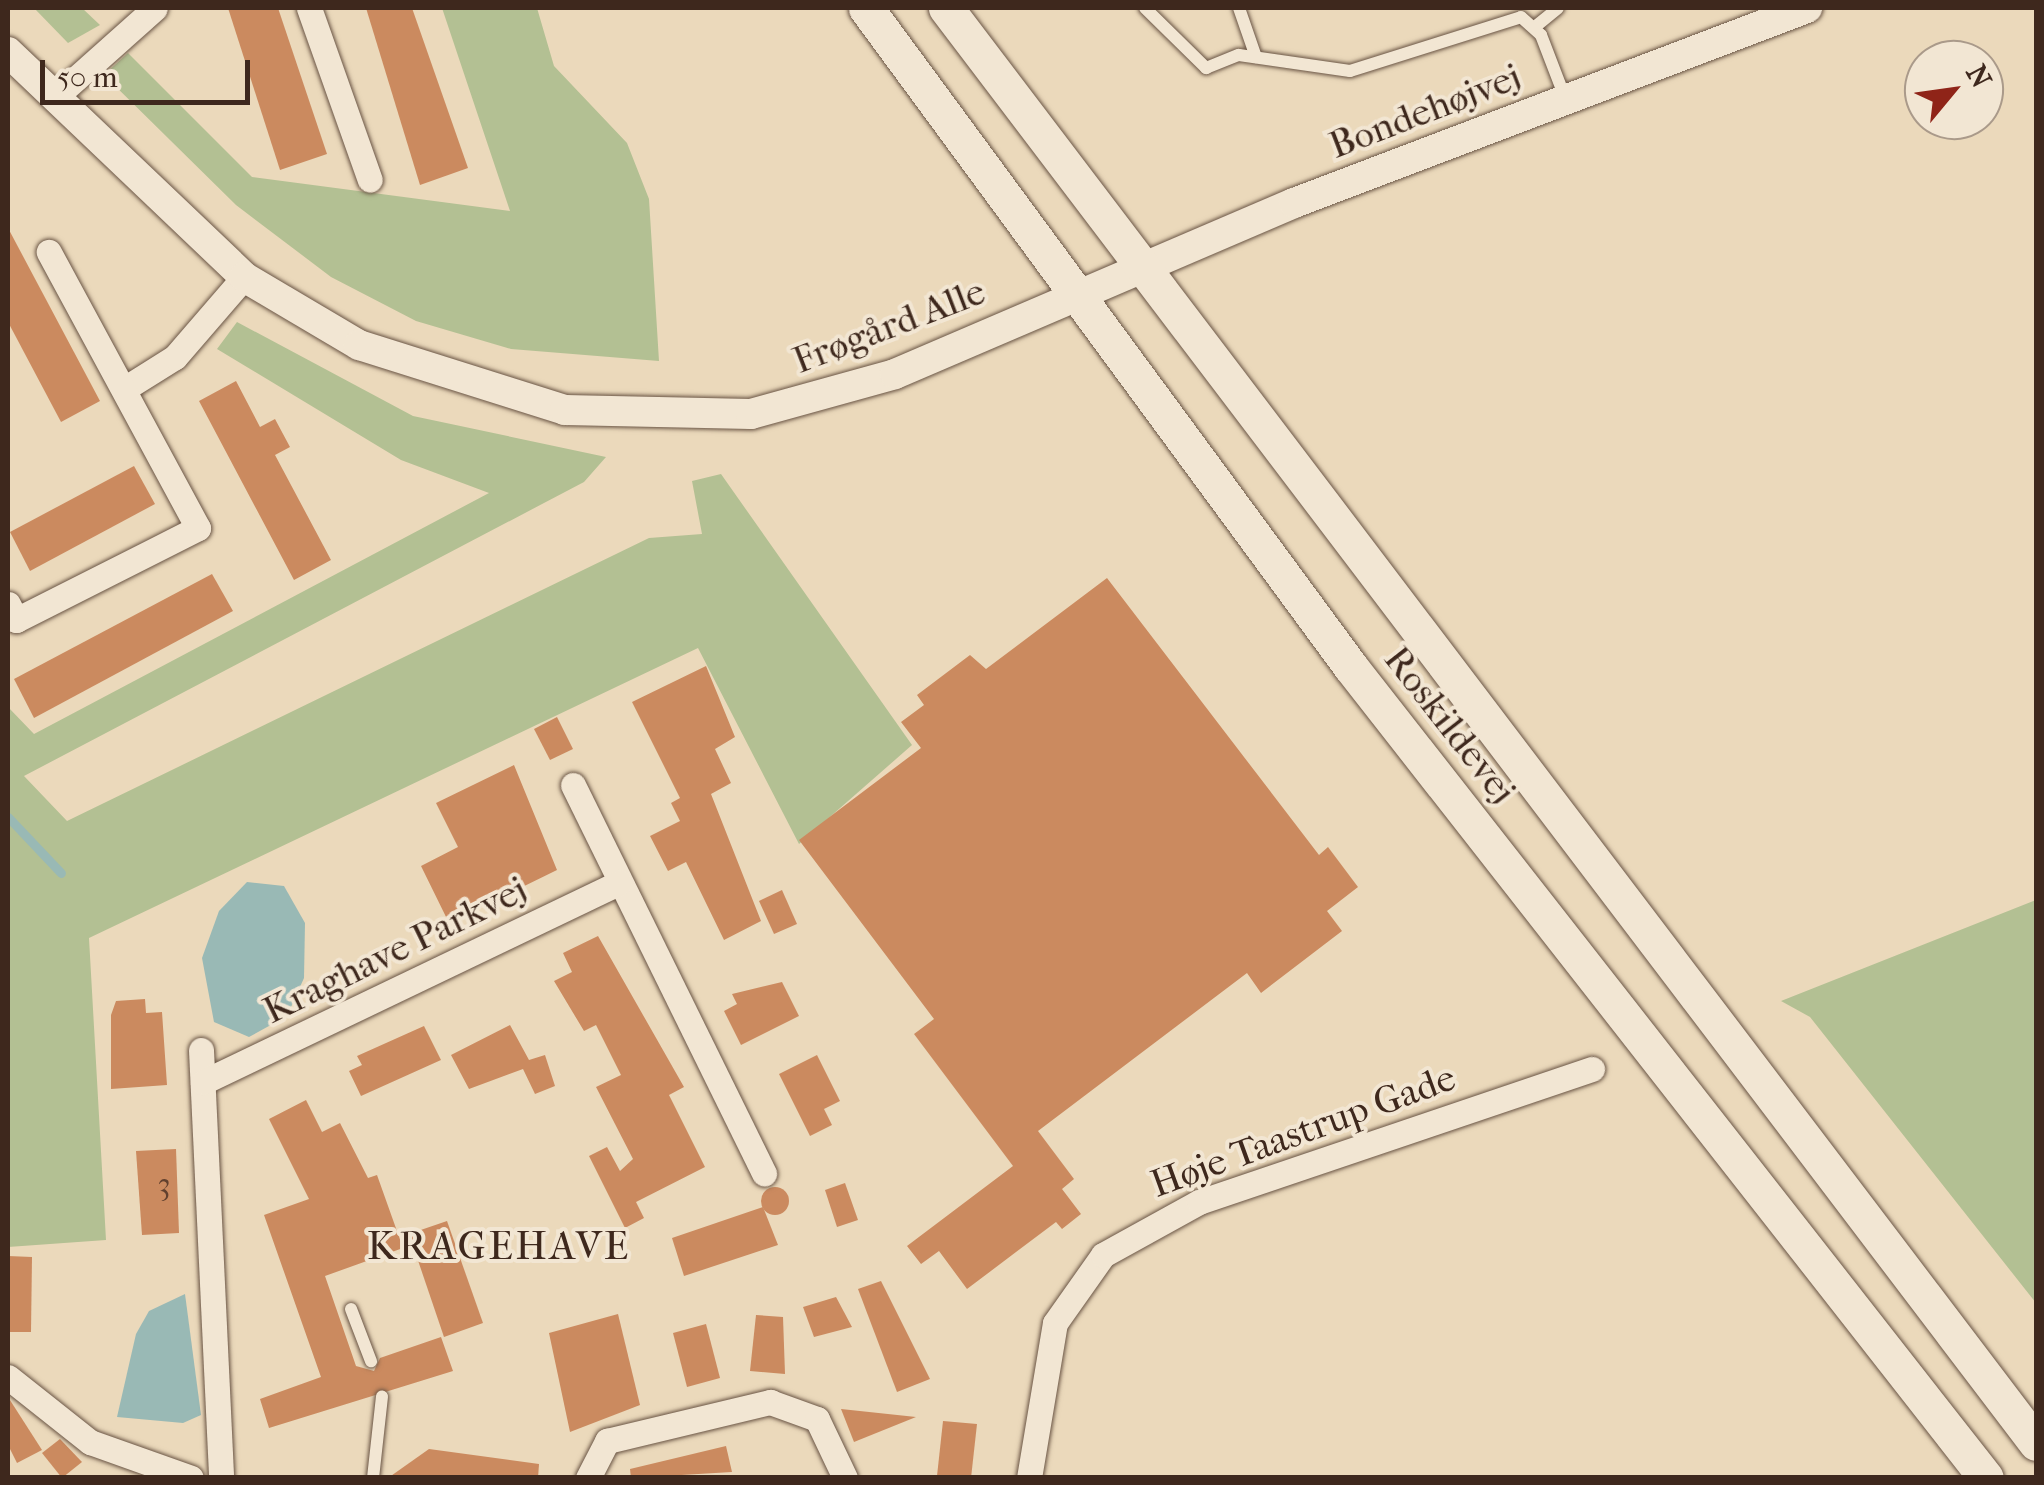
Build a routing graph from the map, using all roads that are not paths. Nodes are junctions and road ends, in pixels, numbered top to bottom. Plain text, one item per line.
1 (155, 8) edge
2 (309, 8) edge
3 (866, 8) edge
4 (946, 8) edge
5 (1144, 8) edge
6 (1239, 8) edge
7 (1558, 8) edge
8 (1807, 8) edge
9 (1536, 26) junction
10 (8, 52) edge
11 (1256, 57) junction
12 (54, 98) junction
13 (1566, 100) junction
14 (370, 180) dead end
15 (49, 252) dead end
16 (1141, 269) junction
17 (244, 277) junction
18 (1074, 296) junction
19 (124, 389) junction
20 (8, 604) edge
21 (573, 785) dead end
22 (620, 882) junction
23 (201, 1050) dead end
24 (1592, 1069) dead end
25 (203, 1082) junction
26 (764, 1174) dead end
27 (351, 1308) dead end
28 (370, 1361) dead end
29 (8, 1377) edge
30 (382, 1396) dead end
31 (2036, 1443) edge
32 (191, 1478) edge
33 (220, 1478) edge
34 (373, 1478) edge
35 (588, 1478) edge
36 (845, 1478) edge
37 (1028, 1478) edge
38 (1986, 1478) edge

1 - 12 street
2 - 14 street
3 - 18 main road, Roskildevej
4 - 16 main road, Roskildevej
5 - 11 lane
6 - 11 lane
7 - 9 lane
8 - 13 street, Bondehøjvej
9 - 11 lane
9 - 13 lane
10 - 12 street, Frøgård Alle
12 - 17 street, Frøgård Alle
13 - 16 street, Bondehøjvej
15 - 19 street
16 - 18 street, Bondehøjvej
16 - 31 main road, Roskildevej
17 - 18 street, Frøgård Alle
17 - 19 street
18 - 38 main road, Roskildevej
19 - 20 street
21 - 22 street
22 - 25 street, Kraghave Parkvej
22 - 26 street
23 - 25 street
24 - 37 street, Høje Taastrup Gade
25 - 33 street
27 - 28 lane
29 - 32 street
30 - 34 lane
35 - 36 street

